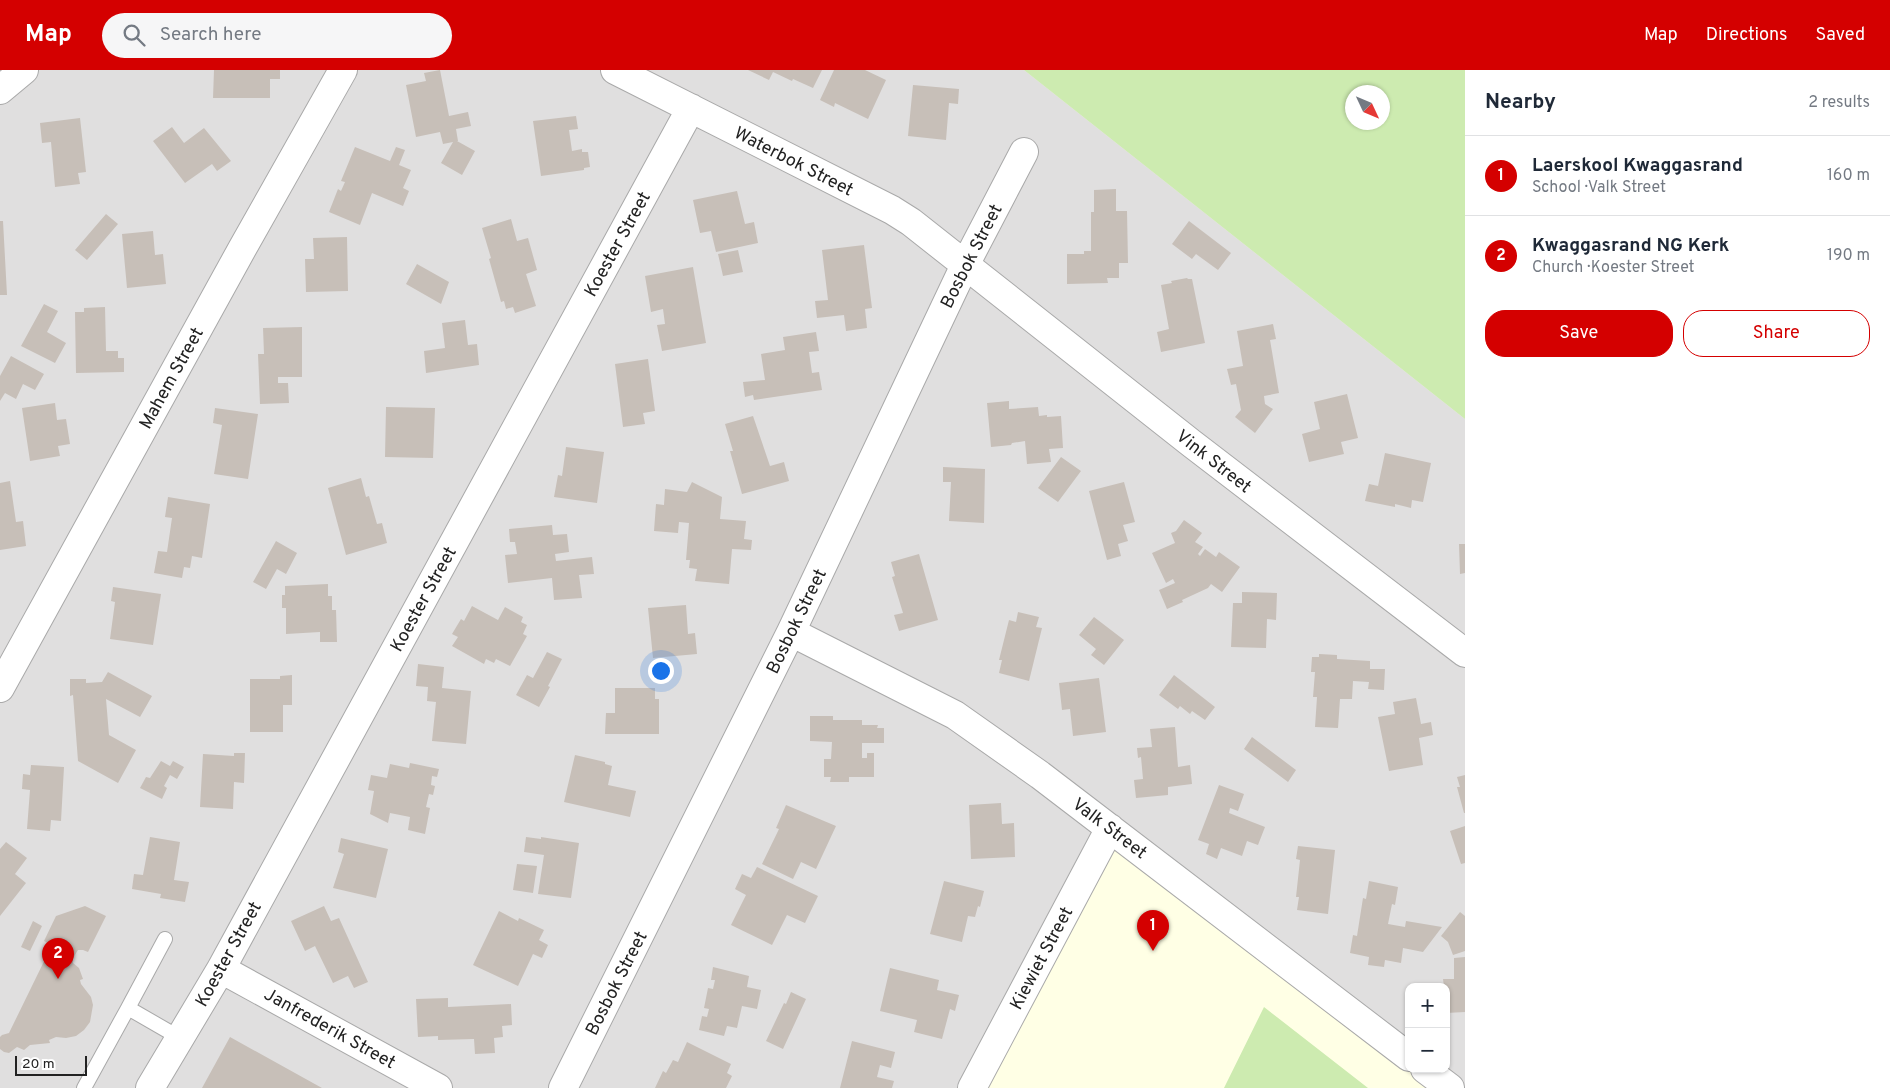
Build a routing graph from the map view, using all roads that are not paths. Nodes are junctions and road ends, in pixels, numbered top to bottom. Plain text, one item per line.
1 (24, 70) edge
2 (343, 70) edge
3 (614, 70) edge
4 (0, 90) edge
5 (691, 108) junction
6 (1024, 152) dead end
7 (966, 265) junction
8 (791, 632) junction
9 (1465, 653) edge
10 (0, 688) edge
11 (1110, 828) junction
12 (166, 939) dead end
13 (221, 969) junction
14 (128, 1008) junction
15 (180, 1038) junction
16 (1405, 1054) edge
17 (1430, 1073) edge
18 (84, 1088) edge
19 (150, 1088) edge
20 (438, 1088) edge
21 (563, 1088) edge
22 (972, 1088) edge
23 (1450, 1088) edge

1 - 4 street
2 - 10 street, Mahem Street
3 - 5 street, Waterbok Street
5 - 7 street, Waterbok Street
5 - 13 street, Koester Street
6 - 7 street, Bosbok Street
7 - 8 street, Bosbok Street
7 - 9 street, Vink Street
8 - 11 street, Valk Street
8 - 21 street, Bosbok Street
11 - 16 street, Valk Street
11 - 22 street, Kiewiet Street
12 - 14 lane
13 - 15 street, Koester Street
13 - 20 street, Janfrederik Street
14 - 15 lane
14 - 18 lane
15 - 19 street, Koester Street
17 - 23 street

